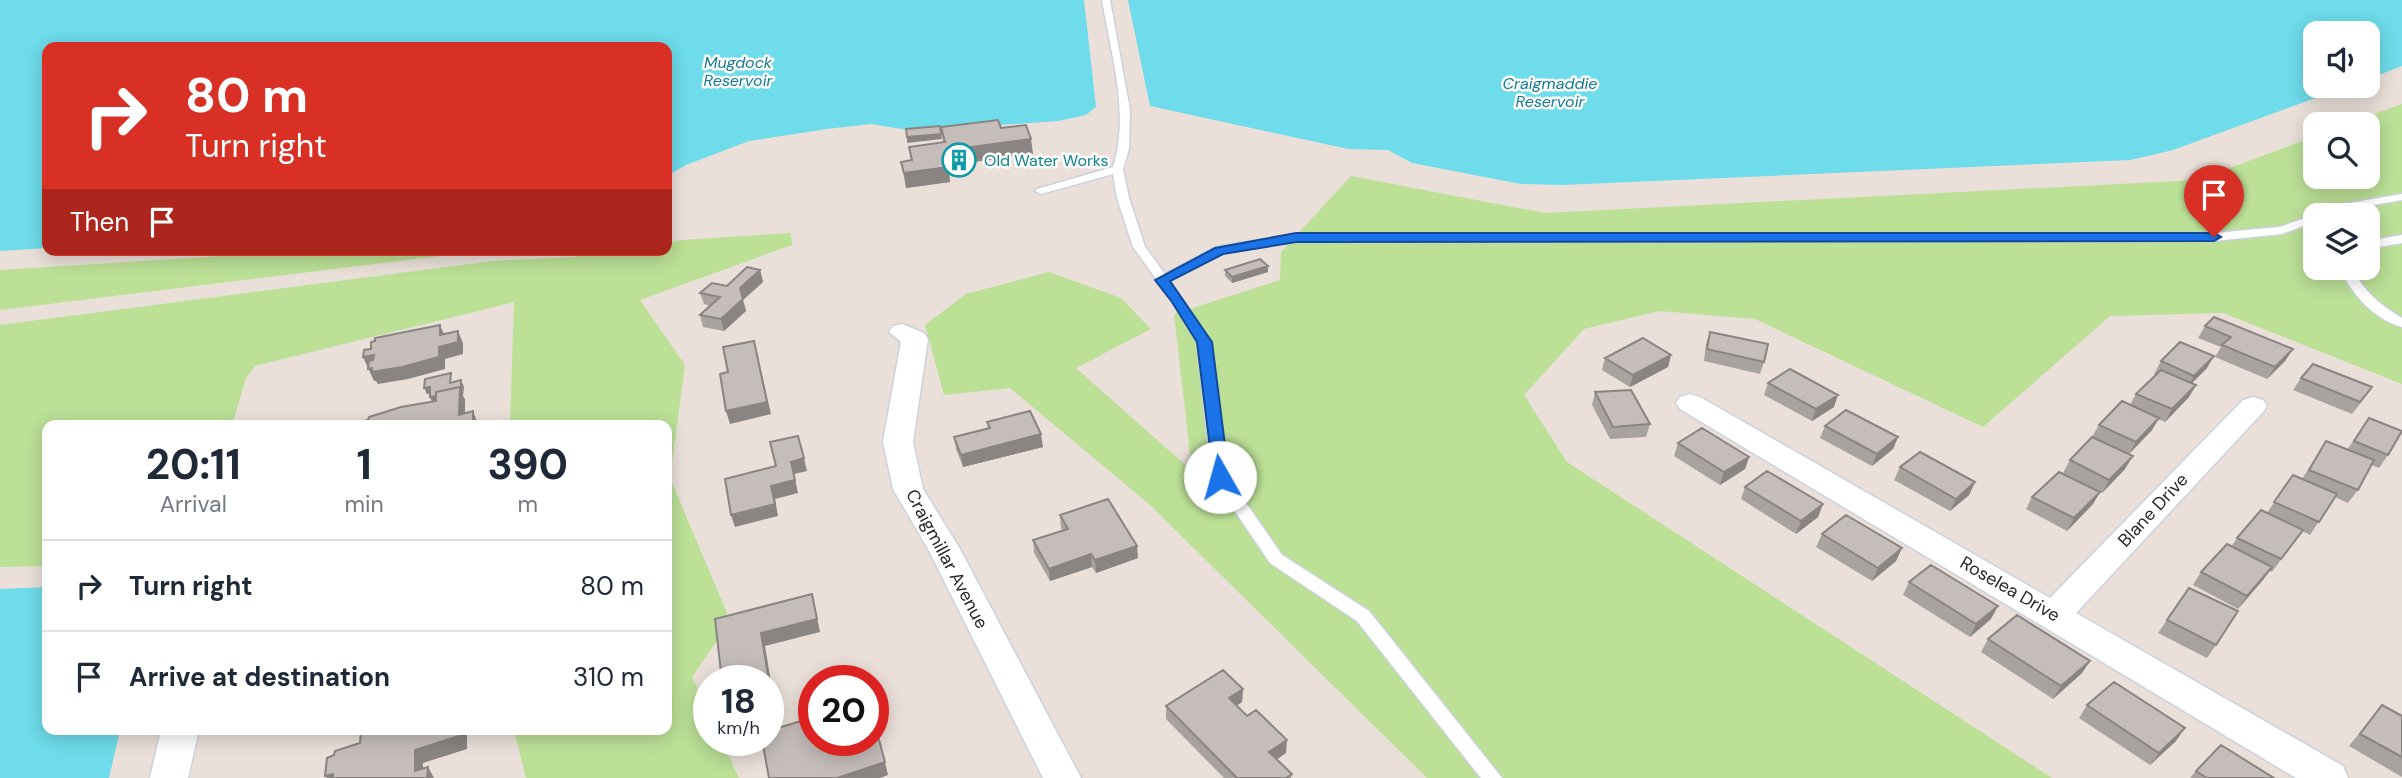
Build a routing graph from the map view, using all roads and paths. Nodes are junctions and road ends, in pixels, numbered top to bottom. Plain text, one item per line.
1 (1106, 0) edge
2 (1118, 169) junction
3 (1041, 191) dead end
4 (2402, 197) edge
5 (2365, 203) edge
6 (2303, 222) edge
7 (2402, 239) edge
8 (2380, 243) edge
9 (1162, 280) junction
10 (2350, 280) edge
11 (2402, 323) edge
12 (902, 332) dead end
13 (1690, 402) dead end
14 (2253, 406) dead end
15 (2054, 615) junction
16 (179, 735) edge
17 (170, 778) edge
18 (1062, 778) edge
19 (1492, 778) edge
20 (2329, 778) edge

1 - 2 lane
2 - 3 lane
2 - 9 lane
4 - 5 lane
6 - 9 lane
7 - 8 lane
9 - 19 lane
10 - 11 lane
12 - 18 street, Craigmillar Avenue
13 - 15 street, Roselea Drive
14 - 15 street, Blane Drive
15 - 20 street, Roselea Drive
16 - 17 street

